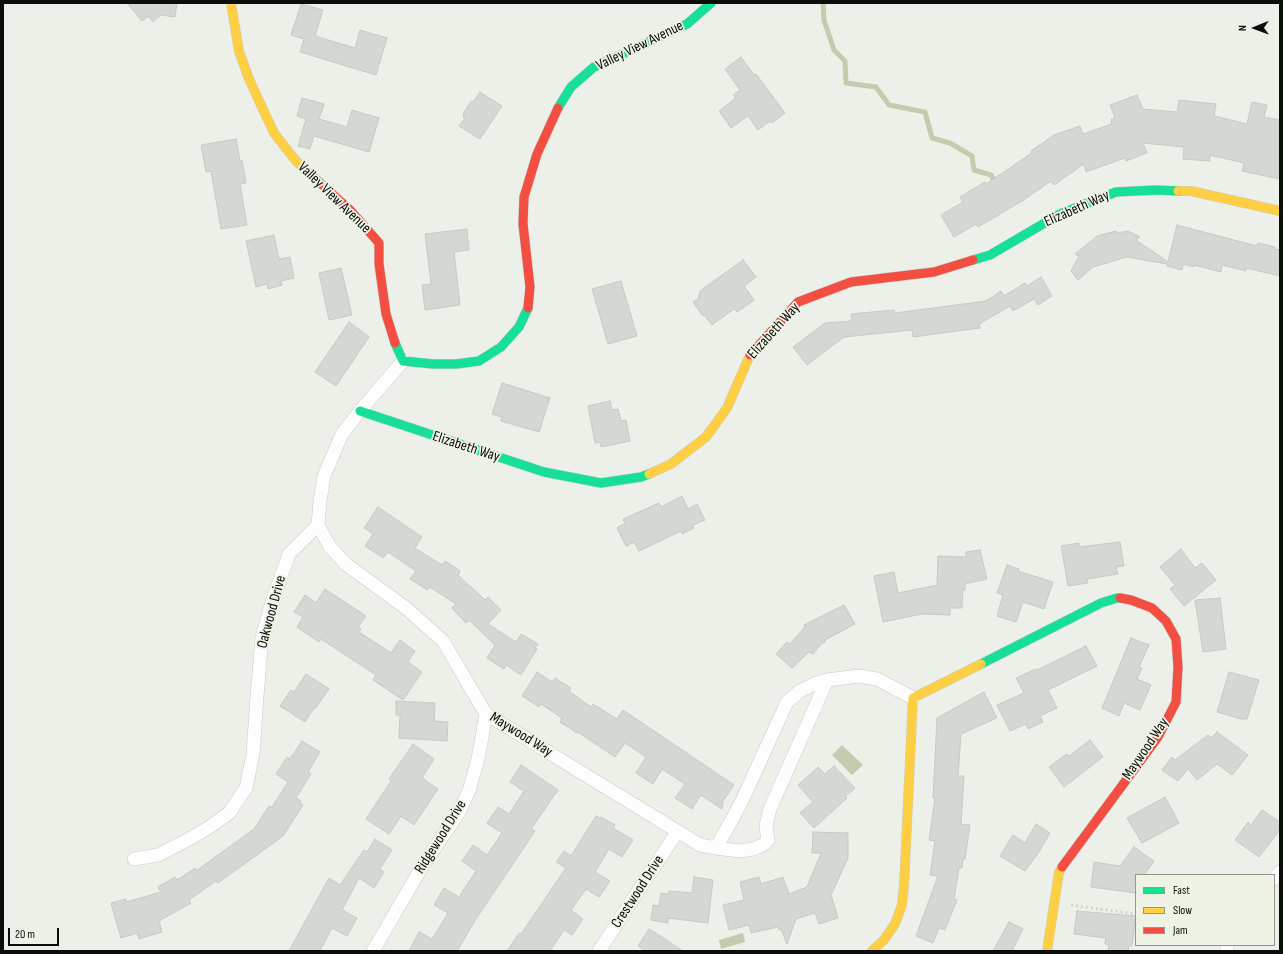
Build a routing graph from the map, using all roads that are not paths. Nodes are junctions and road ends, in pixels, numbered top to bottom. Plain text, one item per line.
1 (231, 3) edge
2 (711, 3) edge
3 (1280, 211) edge
4 (403, 361) junction
5 (360, 411) junction
6 (318, 525) junction
7 (827, 680) junction
8 (913, 698) junction
9 (486, 714) junction
10 (677, 832) junction
11 (716, 848) junction
12 (134, 859) dead end
13 (373, 951) edge
14 (599, 951) edge
15 (872, 951) edge
16 (1047, 951) edge

1 - 4 street, Valley View Avenue
2 - 4 street, Valley View Avenue
3 - 5 street, Elizabeth Way
4 - 5 street
5 - 6 street
6 - 9 street, Maywood Way
6 - 12 street, Oakwood Drive
7 - 8 street
7 - 11 street
7 - 11 street, Maywood Way
8 - 15 street
8 - 16 street, Maywood Way
9 - 10 street, Maywood Way
9 - 13 street, Ridgewood Drive
10 - 11 street, Maywood Way
10 - 14 street, Crestwood Drive

